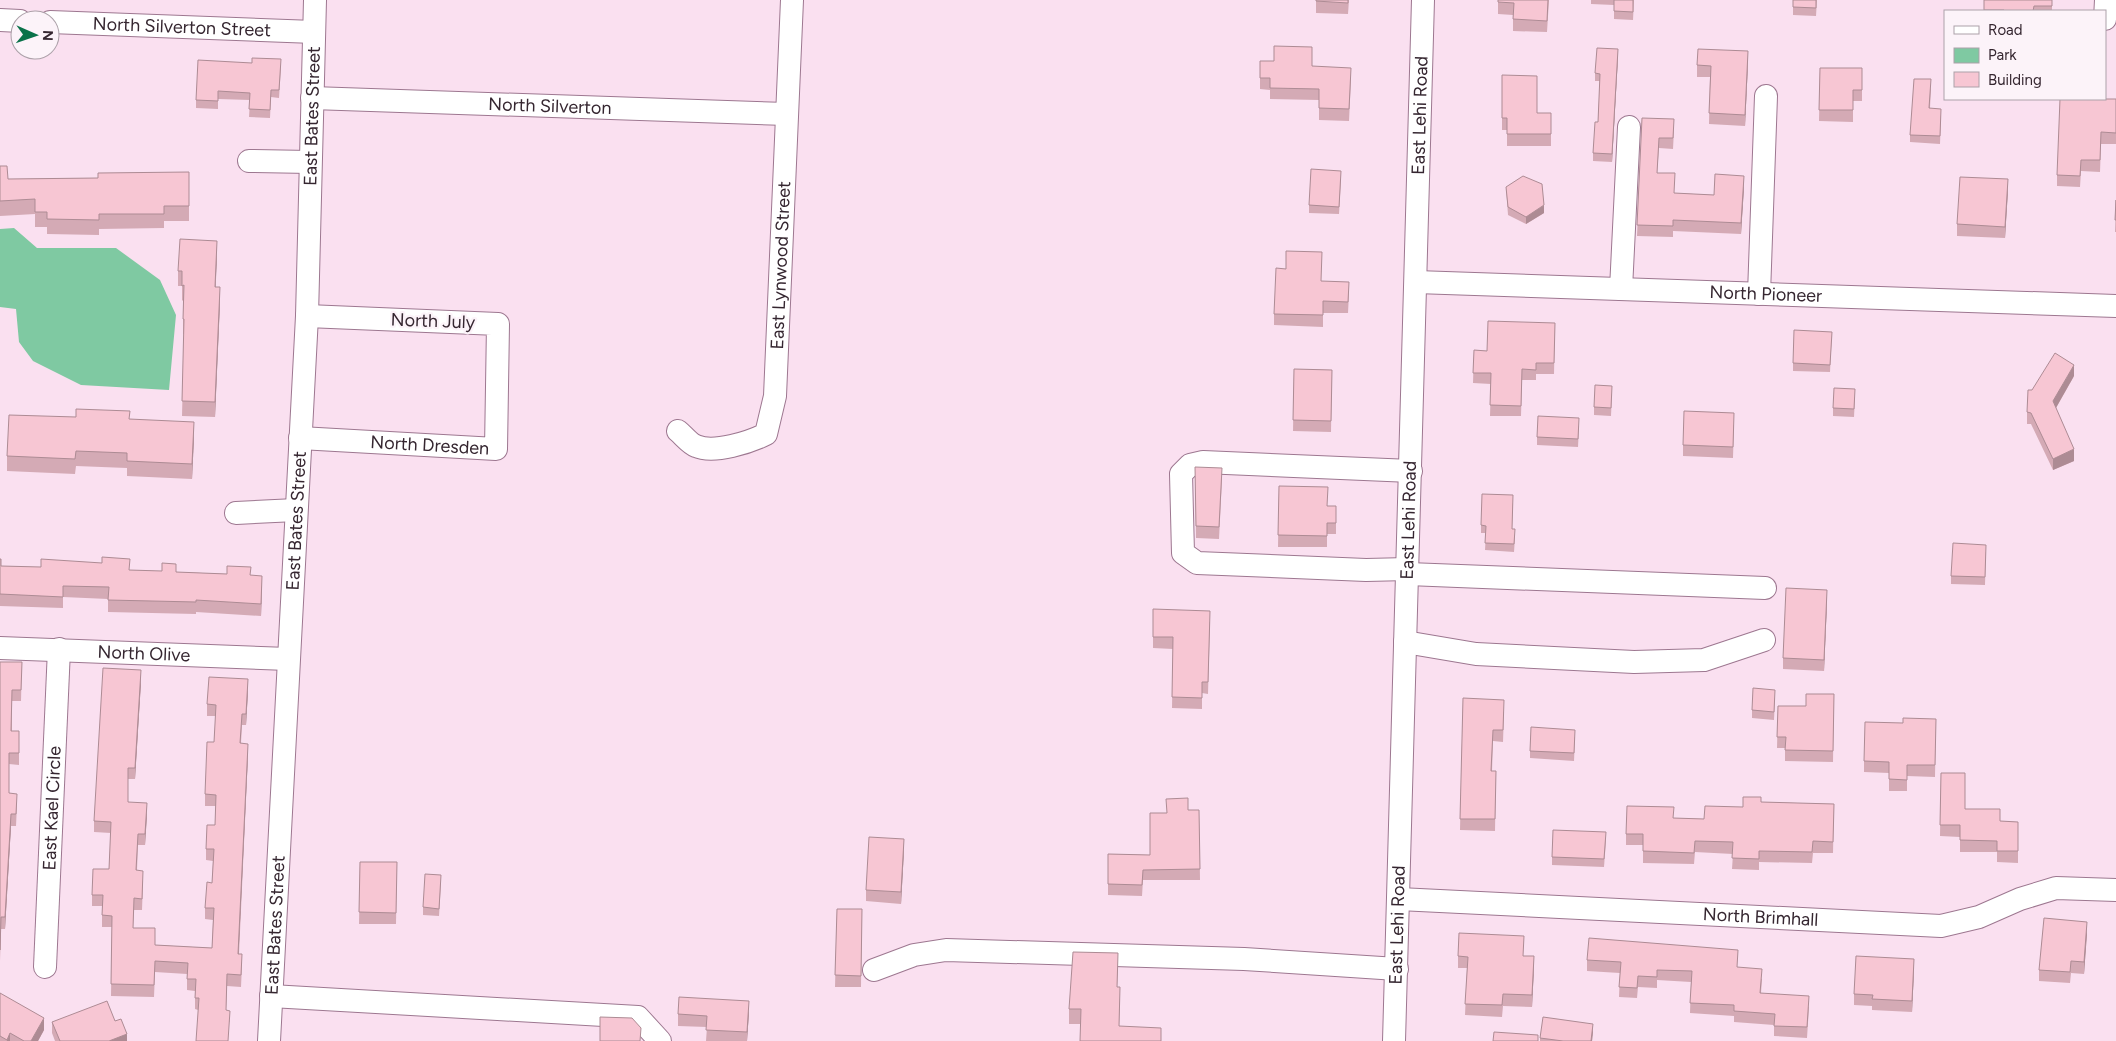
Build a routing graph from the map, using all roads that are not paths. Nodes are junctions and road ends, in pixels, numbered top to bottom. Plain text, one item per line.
1 (315, 0) edge
2 (792, 0) edge
3 (1423, 0) edge
4 (60, 22) edge
5 (314, 32) junction
6 (1766, 96) dead end
7 (312, 98) junction
8 (787, 114) junction
9 (1628, 127) dead end
10 (249, 161) dead end
11 (310, 162) junction
12 (1416, 282) junction
13 (1621, 289) junction
14 (1759, 294) junction
15 (2116, 306) edge
16 (307, 316) junction
17 (497, 385) joint
18 (678, 431) dead end
19 (300, 438) junction
20 (1411, 471) junction
21 (296, 510) junction
22 (236, 513) dead end
23 (1408, 571) junction
24 (1766, 588) dead end
25 (1764, 640) dead end
26 (1405, 642) junction
27 (0, 648) edge
28 (59, 649) junction
29 (288, 659) junction
30 (2116, 890) edge
31 (1399, 899) junction
32 (45, 967) dead end
33 (1397, 969) junction
34 (874, 970) dead end
35 (271, 996) junction
36 (269, 1041) edge
37 (660, 1041) edge
38 (1394, 1041) edge

1 - 5 street, East Bates Street
2 - 8 street, East Lynwood Street
3 - 12 street, East Lehi Road
4 - 5 street, North Silverton Street
5 - 7 street, East Bates Street
6 - 14 street
7 - 8 street, North Silverton
7 - 11 street, East Bates Street
8 - 18 street, East Lynwood Street
9 - 13 street
10 - 11 street
11 - 16 street, East Bates Street
12 - 13 street, North Pioneer
12 - 20 street, East Lehi Road
13 - 14 street, North Pioneer
14 - 15 street, North Pioneer
16 - 17 street, North July
16 - 19 street, East Bates Street
17 - 19 street, North Dresden
19 - 21 street, East Bates Street
20 - 23 street, East Lehi Road
20 - 23 street
21 - 22 street
21 - 29 street, East Bates Street
23 - 24 street
23 - 26 street, East Lehi Road
25 - 26 street
26 - 31 street, East Lehi Road
27 - 28 street, North Olive
28 - 29 street, North Olive
28 - 32 street, East Kael Circle
29 - 35 street, East Bates Street
30 - 31 street, North Brimhall
31 - 33 street, East Lehi Road
33 - 34 street
33 - 38 street, East Lehi Road
35 - 36 street, East Bates Street
35 - 37 street

